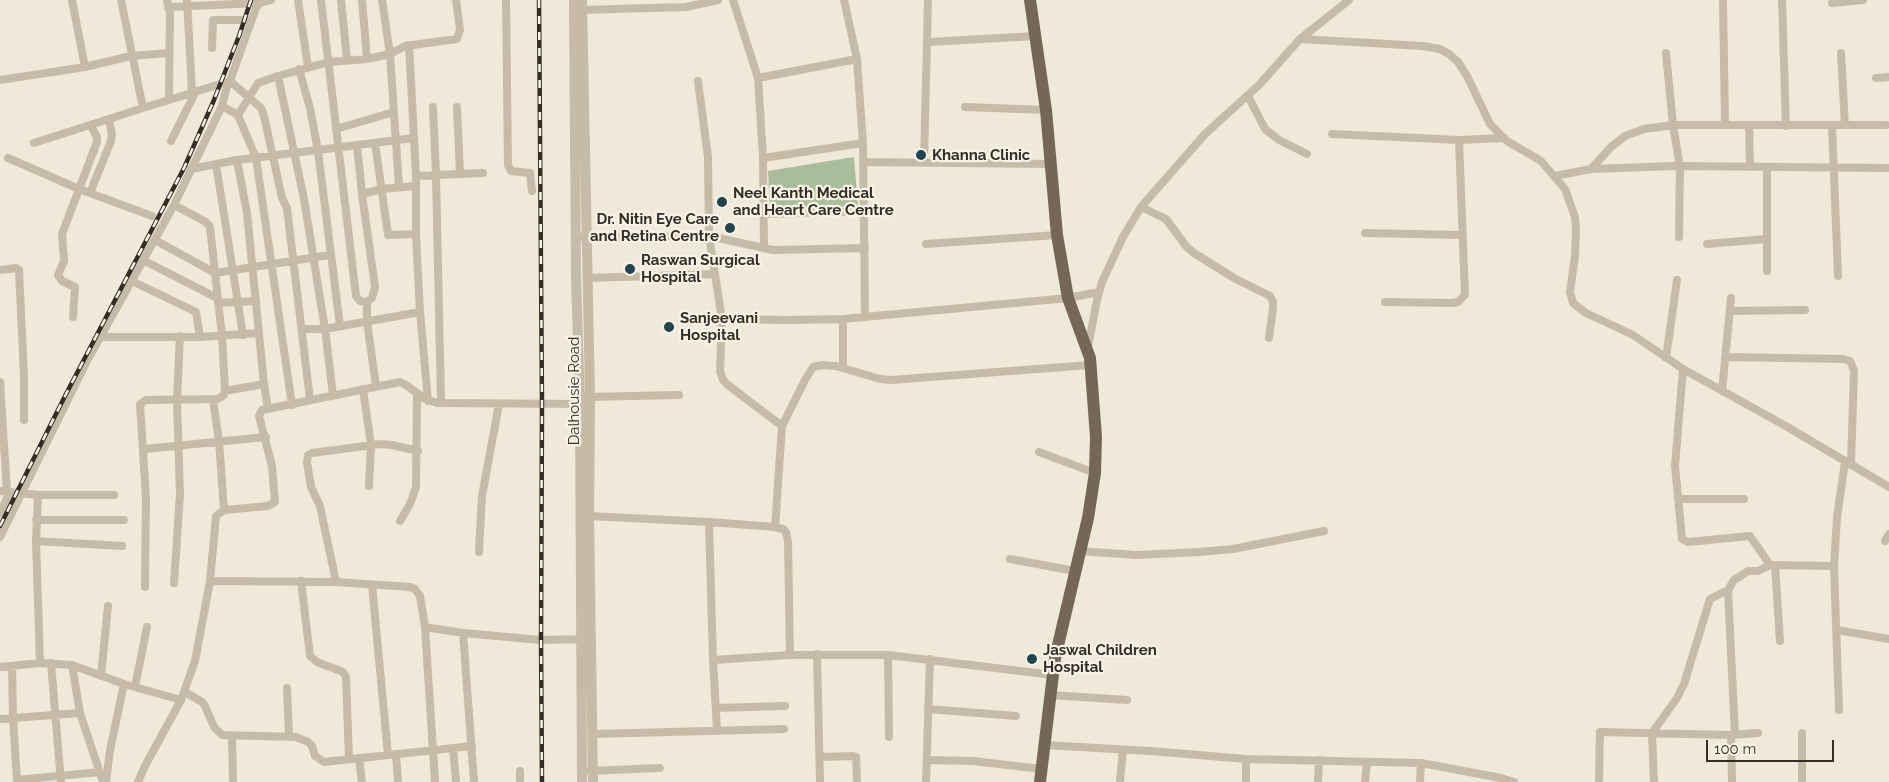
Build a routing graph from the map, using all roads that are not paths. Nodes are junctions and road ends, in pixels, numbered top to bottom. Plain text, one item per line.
1 (72, 0) edge
2 (120, 0) edge
3 (271, 0) edge
4 (298, 0) edge
5 (321, 0) edge
6 (341, 0) edge
7 (362, 0) edge
8 (382, 0) edge
9 (456, 0) edge
10 (506, 0) edge
11 (718, 0) edge
12 (733, 0) edge
13 (844, 0) edge
14 (928, 0) edge
15 (1030, 0) edge
16 (1349, 0) edge
17 (1723, 0) edge
18 (1782, 0) edge
19 (1863, 0) edge
20 (219, 2) edge
21 (260, 2) edge
22 (187, 3) edge
23 (692, 3) edge
24 (1832, 3) dead end
25 (168, 4) edge
26 (578, 5) edge
27 (219, 19) junction
28 (245, 20) dead end
29 (1036, 36) junction
30 (1300, 39) junction
31 (928, 42) junction
32 (409, 45) junction
33 (212, 48) dead end
34 (170, 53) junction
35 (1666, 53) dead end
36 (1841, 53) dead end
37 (390, 54) junction
38 (131, 56) junction
39 (367, 58) junction
40 (857, 59) junction
41 (347, 60) junction
42 (328, 62) junction
43 (85, 67) junction
44 (304, 68) junction
45 (278, 76) junction
46 (758, 78) junction
47 (1876, 78) dead end
48 (1889, 78) edge
49 (0, 80) edge
50 (698, 81) dead end
51 (229, 82) junction
52 (194, 92) junction
53 (249, 96) junction
54 (1248, 96) junction
55 (169, 99) junction
56 (222, 106) junction
57 (433, 107) dead end
58 (457, 107) dead end
59 (965, 107) dead end
60 (143, 108) junction
61 (1046, 110) junction
62 (394, 112) junction
63 (238, 115) junction
64 (109, 120) junction
65 (1673, 124) junction
66 (1725, 124) junction
67 (1749, 124) junction
68 (1886, 124) dead end
69 (1832, 125) junction
70 (1845, 125) junction
71 (91, 126) junction
72 (1786, 126) junction
73 (336, 129) junction
74 (1332, 134) dead end
75 (414, 138) junction
76 (1504, 138) junction
77 (1459, 140) junction
78 (171, 141) dead end
79 (396, 141) junction
80 (34, 143) dead end
81 (375, 143) junction
82 (863, 143) junction
83 (358, 145) junction
84 (338, 148) junction
85 (318, 151) junction
86 (294, 154) junction
87 (1307, 154) dead end
88 (272, 156) junction
89 (8, 158) dead end
90 (256, 158) junction
91 (763, 158) junction
92 (237, 160) junction
93 (924, 161) junction
94 (864, 162) junction
95 (216, 164) junction
96 (1052, 164) junction
97 (1680, 166) junction
98 (1750, 168) junction
99 (1768, 168) junction
100 (1834, 168) junction
101 (1889, 168) edge
102 (190, 169) junction
103 (1591, 169) junction
104 (483, 173) dead end
105 (460, 174) junction
106 (436, 175) junction
107 (416, 176) junction
108 (1556, 176) junction
109 (416, 186) junction
110 (399, 188) junction
111 (79, 189) junction
112 (382, 190) junction
113 (532, 191) dead end
114 (90, 193) junction
115 (362, 194) junction
116 (174, 205) junction
117 (1141, 207) junction
118 (864, 211) junction
119 (764, 214) junction
120 (152, 216) dead end
121 (1365, 233) dead end
122 (416, 234) junction
123 (1057, 235) junction
124 (1462, 235) junction
125 (709, 236) junction
126 (576, 237) junction
127 (587, 237) junction
128 (1679, 237) dead end
129 (1766, 239) junction
130 (155, 240) junction
131 (926, 244) dead end
132 (1707, 244) dead end
133 (764, 248) junction
134 (865, 248) junction
135 (330, 255) junction
136 (312, 258) junction
137 (143, 260) junction
138 (293, 261) junction
139 (271, 264) junction
140 (252, 267) junction
141 (0, 270) edge
142 (234, 270) junction
143 (1767, 271) dead end
144 (215, 273) junction
145 (715, 274) junction
146 (1838, 276) dead end
147 (588, 278) junction
148 (1677, 280) dead end
149 (132, 281) junction
150 (1099, 292) junction
151 (1068, 298) junction
152 (1731, 298) dead end
153 (218, 301) junction
154 (256, 301) junction
155 (238, 302) junction
156 (367, 302) junction
157 (1385, 302) dead end
158 (1805, 310) dead end
159 (1730, 311) junction
160 (420, 312) junction
161 (866, 316) junction
162 (74, 317) dead end
163 (722, 319) junction
164 (843, 319) junction
165 (367, 322) junction
166 (340, 326) junction
167 (302, 329) junction
168 (325, 329) junction
169 (259, 333) junction
170 (243, 335) junction
171 (180, 336) junction
172 (222, 336) junction
173 (100, 337) junction
174 (200, 337) junction
175 (1269, 338) dead end
176 (1088, 349) junction
177 (1726, 357) junction
178 (1666, 358) junction
179 (1090, 365) junction
180 (843, 368) junction
181 (1683, 369) junction
182 (0, 382) edge
183 (264, 384) junction
184 (376, 386) junction
185 (0, 387) edge
186 (363, 389) junction
187 (225, 391) junction
188 (1722, 391) junction
189 (332, 395) junction
190 (418, 395) junction
191 (679, 395) dead end
192 (177, 400) junction
193 (213, 400) junction
194 (310, 400) junction
195 (428, 401) junction
196 (585, 401) junction
197 (441, 403) junction
198 (498, 404) junction
199 (292, 405) junction
200 (268, 409) junction
201 (24, 420) dead end
202 (782, 426) junction
203 (266, 437) junction
204 (219, 441) junction
205 (371, 445) junction
206 (179, 446) junction
207 (144, 449) junction
208 (418, 450) junction
209 (1039, 452) dead end
210 (1848, 464) junction
211 (1095, 473) junction
212 (369, 486) dead end
213 (1889, 487) edge
214 (6, 492) edge
215 (20, 494) junction
216 (38, 495) junction
217 (114, 495) dead end
218 (1744, 498) dead end
219 (1678, 499) junction
220 (224, 510) junction
221 (0, 513) edge
222 (589, 516) junction
223 (36, 520) junction
224 (124, 520) dead end
225 (400, 521) dead end
226 (709, 522) junction
227 (775, 527) junction
228 (1324, 530) dead end
229 (1, 533) edge
230 (36, 541) junction
231 (122, 546) dead end
232 (1080, 551) junction
233 (479, 552) dead end
234 (1010, 559) dead end
235 (1772, 565) junction
236 (1834, 566) junction
237 (1075, 571) junction
238 (210, 581) junction
239 (301, 581) junction
240 (336, 582) junction
241 (174, 583) dead end
242 (372, 585) junction
243 (145, 588) dead end
244 (1728, 590) junction
245 (108, 606) dead end
246 (147, 627) dead end
247 (425, 627) junction
248 (1837, 630) junction
249 (463, 633) junction
250 (587, 639) junction
251 (1889, 639) edge
252 (1780, 640) dead end
253 (790, 654) junction
254 (817, 654) junction
255 (888, 655) junction
256 (930, 659) junction
257 (713, 660) junction
258 (40, 663) junction
259 (51, 663) junction
260 (72, 665) junction
261 (12, 666) junction
262 (0, 667) edge
263 (1053, 675) junction
264 (101, 676) junction
265 (124, 684) junction
266 (135, 687) junction
267 (287, 688) dead end
268 (185, 692) junction
269 (1050, 695) junction
270 (182, 700) junction
271 (1127, 700) dead end
272 (785, 706) dead end
273 (716, 708) junction
274 (928, 708) junction
275 (1839, 710) dead end
276 (80, 712) junction
277 (56, 714) junction
278 (1016, 716) dead end
279 (12, 718) junction
280 (0, 719) edge
281 (784, 729) dead end
282 (717, 730) junction
283 (1652, 733) junction
284 (1758, 733) dead end
285 (1802, 733) dead end
286 (593, 734) junction
287 (1733, 735) junction
288 (232, 736) junction
289 (289, 737) junction
290 (889, 737) dead end
291 (1045, 745) junction
292 (472, 746) junction
293 (454, 748) junction
294 (433, 750) junction
295 (1123, 750) junction
296 (392, 754) junction
297 (820, 757) junction
298 (359, 758) junction
299 (349, 759) junction
300 (1246, 759) junction
301 (927, 760) junction
302 (1319, 760) junction
303 (1366, 762) junction
304 (1421, 763) junction
305 (660, 768) dead end
306 (593, 770) junction
307 (520, 771) dead end
308 (582, 771) junction
309 (100, 772) junction
310 (1477, 773) junction
311 (1041, 776) edge
312 (61, 779) edge
313 (17, 781) edge
314 (104, 782) edge
315 (138, 782) edge
316 (233, 782) edge
317 (362, 782) edge
318 (398, 782) edge
319 (435, 782) edge
320 (456, 782) edge
321 (474, 782) edge
322 (520, 782) edge
323 (582, 782) edge
324 (593, 782) edge
325 (820, 782) edge
326 (857, 782) edge
327 (926, 782) edge
328 (1120, 782) edge
329 (1246, 782) edge
330 (1318, 782) edge
331 (1365, 782) edge
332 (1420, 782) edge
333 (1476, 782) edge
334 (1514, 782) edge
335 (1599, 782) edge
336 (1654, 782) edge
337 (1732, 782) edge
338 (1802, 782) edge

1 - 43 street
2 - 38 street
3 - 21 street
4 - 44 street
5 - 42 street
6 - 41 street
7 - 39 street
8 - 37 street
9 - 32 street
10 - 113 street
11 - 23 street
12 - 46 street
13 - 40 street
14 - 31 street
15 - 29 main road
16 - 30 street
17 - 66 street
18 - 72 street
19 - 24 street
20 - 21 street
20 - 22 street
20 - 27 street
21 - 51 street
22 - 25 street
22 - 52 street
23 - 26 street
25 - 34 street
26 - 126 street, Dalhousie Road
26 - 127 street, Dalhousie Road
27 - 28 street
27 - 33 street
29 - 31 street
29 - 61 main road
30 - 54 street
30 - 76 street
31 - 93 street
32 - 37 street
32 - 75 street
34 - 38 street
34 - 55 street
35 - 65 street
36 - 70 street
37 - 39 street
37 - 62 street
38 - 43 street
38 - 60 street
39 - 41 street
40 - 46 street
40 - 82 street
41 - 42 street
42 - 44 street
42 - 73 street
43 - 49 street
44 - 45 street
44 - 85 street
45 - 53 street
45 - 86 street
46 - 91 street
47 - 48 street
50 - 125 street
51 - 52 street
51 - 53 street
51 - 56 street
52 - 55 street
52 - 78 street
53 - 63 street
53 - 88 street
54 - 87 street
54 - 117 street
55 - 60 street
56 - 63 street
56 - 102 street
57 - 106 street
58 - 105 street
59 - 61 street
60 - 64 street
61 - 96 main road
62 - 73 street
62 - 79 street
63 - 90 street
64 - 71 street
64 - 114 street
65 - 66 street
65 - 97 street
65 - 103 street
66 - 67 street
67 - 72 street
67 - 98 street
68 - 70 street
69 - 70 street
69 - 72 street
69 - 100 street
71 - 80 street
71 - 111 street
73 - 84 street
74 - 77 street
75 - 79 street
75 - 107 street
76 - 77 street
76 - 108 street
77 - 124 street
79 - 81 street
79 - 110 street
81 - 83 street
81 - 112 street
82 - 91 street
82 - 94 street
83 - 84 street
83 - 115 street
84 - 85 street
84 - 156 street
85 - 86 street
85 - 135 street
86 - 88 street
86 - 136 street
88 - 90 street
88 - 138 street
89 - 111 street
90 - 92 street
90 - 139 street
91 - 119 street
92 - 95 street
92 - 140 street
93 - 94 street
93 - 96 street
94 - 118 street
95 - 102 street
95 - 142 street
96 - 123 main road
97 - 98 street
97 - 103 street
97 - 128 street
98 - 99 street
99 - 100 street
99 - 129 street
100 - 101 street
100 - 146 street
102 - 116 street
103 - 108 street
104 - 105 street
105 - 106 street
106 - 107 street
106 - 197 street
107 - 109 street
108 - 178 street
109 - 110 street
109 - 122 street
110 - 112 street
111 - 114 street
111 - 162 street
112 - 115 street
112 - 122 street
114 - 120 street
115 - 156 street
116 - 130 street
116 - 144 street
117 - 150 street
117 - 175 street
118 - 119 street
118 - 134 street
119 - 133 street
121 - 124 street
122 - 160 street
123 - 131 street
123 - 151 main road
124 - 157 street
125 - 127 street
125 - 133 street
125 - 145 street
126 - 127 street
126 - 196 street, Dalhousie Road
127 - 147 street, Dalhousie Road
129 - 132 street
129 - 143 street
130 - 137 street
130 - 144 street
133 - 134 street
134 - 161 street
135 - 136 street
135 - 166 street
136 - 138 street
136 - 168 street
137 - 149 street
137 - 153 street
138 - 139 street
138 - 167 street
139 - 140 street
139 - 199 street
140 - 142 street
140 - 154 street
141 - 201 street
142 - 144 street
142 - 155 street
144 - 153 street
145 - 147 street
145 - 163 street
147 - 196 street, Dalhousie Road
148 - 178 street
149 - 173 street
149 - 174 street
150 - 151 street
150 - 176 street
151 - 161 street
151 - 176 main road
152 - 159 street
153 - 155 street
153 - 172 street
154 - 155 street
154 - 169 street
155 - 170 street
156 - 165 street
158 - 159 street
159 - 177 street
160 - 165 street
160 - 195 street
161 - 164 street
163 - 164 street
163 - 202 street
164 - 180 street
165 - 166 street
165 - 184 street
166 - 168 street
167 - 168 street
167 - 194 street
168 - 189 street
169 - 170 street
169 - 183 street
170 - 172 street
171 - 173 street
171 - 174 street
171 - 192 street
172 - 174 street
172 - 187 street
173 - 215 street
176 - 179 main road
177 - 188 street
177 - 210 street
178 - 181 street
179 - 180 street
179 - 211 main road
180 - 202 street
181 - 188 street
181 - 219 street
182 - 185 street
183 - 187 street
183 - 200 street
184 - 186 street
184 - 190 street
185 - 214 street
186 - 189 street
186 - 205 street
187 - 193 street
188 - 210 street
189 - 194 street
190 - 195 street
190 - 208 street
191 - 196 street
192 - 193 street
192 - 206 street
192 - 207 street
193 - 204 street
194 - 199 street
195 - 197 street
196 - 198 street
196 - 222 street, Dalhousie Road
196 - 250 street, Dalhousie Road
197 - 198 street
198 - 233 street
199 - 200 street
200 - 203 street
202 - 227 street
203 - 204 street
203 - 220 street
204 - 206 street
204 - 220 street
205 - 208 street
205 - 212 street
205 - 240 street
206 - 207 street
206 - 241 street
207 - 243 street
208 - 225 street
209 - 211 street
210 - 213 street
210 - 236 street
211 - 232 main road
214 - 215 street
214 - 221 street
215 - 216 street
215 - 229 street
216 - 217 street
216 - 223 street
218 - 219 street
219 - 235 street
220 - 238 street
222 - 226 street
222 - 250 street, Dalhousie Road
223 - 224 street
223 - 230 street
226 - 227 street
226 - 257 street
227 - 253 street
228 - 232 street
230 - 231 street
230 - 258 street
232 - 237 main road
234 - 237 street
235 - 236 street
235 - 244 street
235 - 252 street
236 - 248 street
237 - 263 main road
238 - 239 street
238 - 268 street
239 - 240 street
239 - 299 street
240 - 242 street
242 - 247 street
242 - 296 street
244 - 283 street
244 - 287 street
245 - 264 street
246 - 266 street
247 - 249 street
247 - 294 street
248 - 251 street
248 - 275 street
249 - 250 street
249 - 292 street
250 - 286 street, Dalhousie Road
250 - 308 street, Dalhousie Road
253 - 254 street
253 - 257 street
254 - 255 street
254 - 297 street
255 - 256 street
255 - 290 street
256 - 263 street
256 - 274 street
257 - 273 street
258 - 259 street
258 - 261 street
259 - 260 street
259 - 277 street
260 - 264 street
260 - 276 street
261 - 262 street
261 - 279 street
263 - 269 main road
264 - 265 street
265 - 266 street
265 - 314 street
266 - 270 street
267 - 289 street
268 - 270 street
268 - 288 street
269 - 271 street
269 - 291 main road
270 - 315 street
272 - 273 street
273 - 282 street
274 - 278 street
274 - 301 street
276 - 277 street
276 - 309 street
277 - 279 street
277 - 312 street
279 - 280 street
279 - 313 street
281 - 282 street
282 - 286 street
283 - 287 street
283 - 335 street
283 - 336 street
284 - 287 street
285 - 338 street
286 - 306 street, Dalhousie Road
287 - 337 street
288 - 289 street
288 - 316 street
289 - 299 street
291 - 295 street
291 - 311 main road
292 - 293 street
292 - 321 street
293 - 294 street
293 - 320 street
294 - 296 street
294 - 319 street
295 - 300 street
295 - 328 street
296 - 298 street
296 - 318 street
297 - 325 street
297 - 326 street
298 - 299 street
298 - 317 street
300 - 302 street
300 - 329 street
301 - 311 street
301 - 327 street
302 - 303 street
302 - 330 street
303 - 304 street
303 - 331 street
304 - 310 street
304 - 332 street
305 - 306 street
306 - 308 street
306 - 324 street, Dalhousie Road
307 - 322 street
308 - 323 street, Dalhousie Road
309 - 312 street
309 - 314 street
310 - 333 street
310 - 334 street
312 - 313 street

